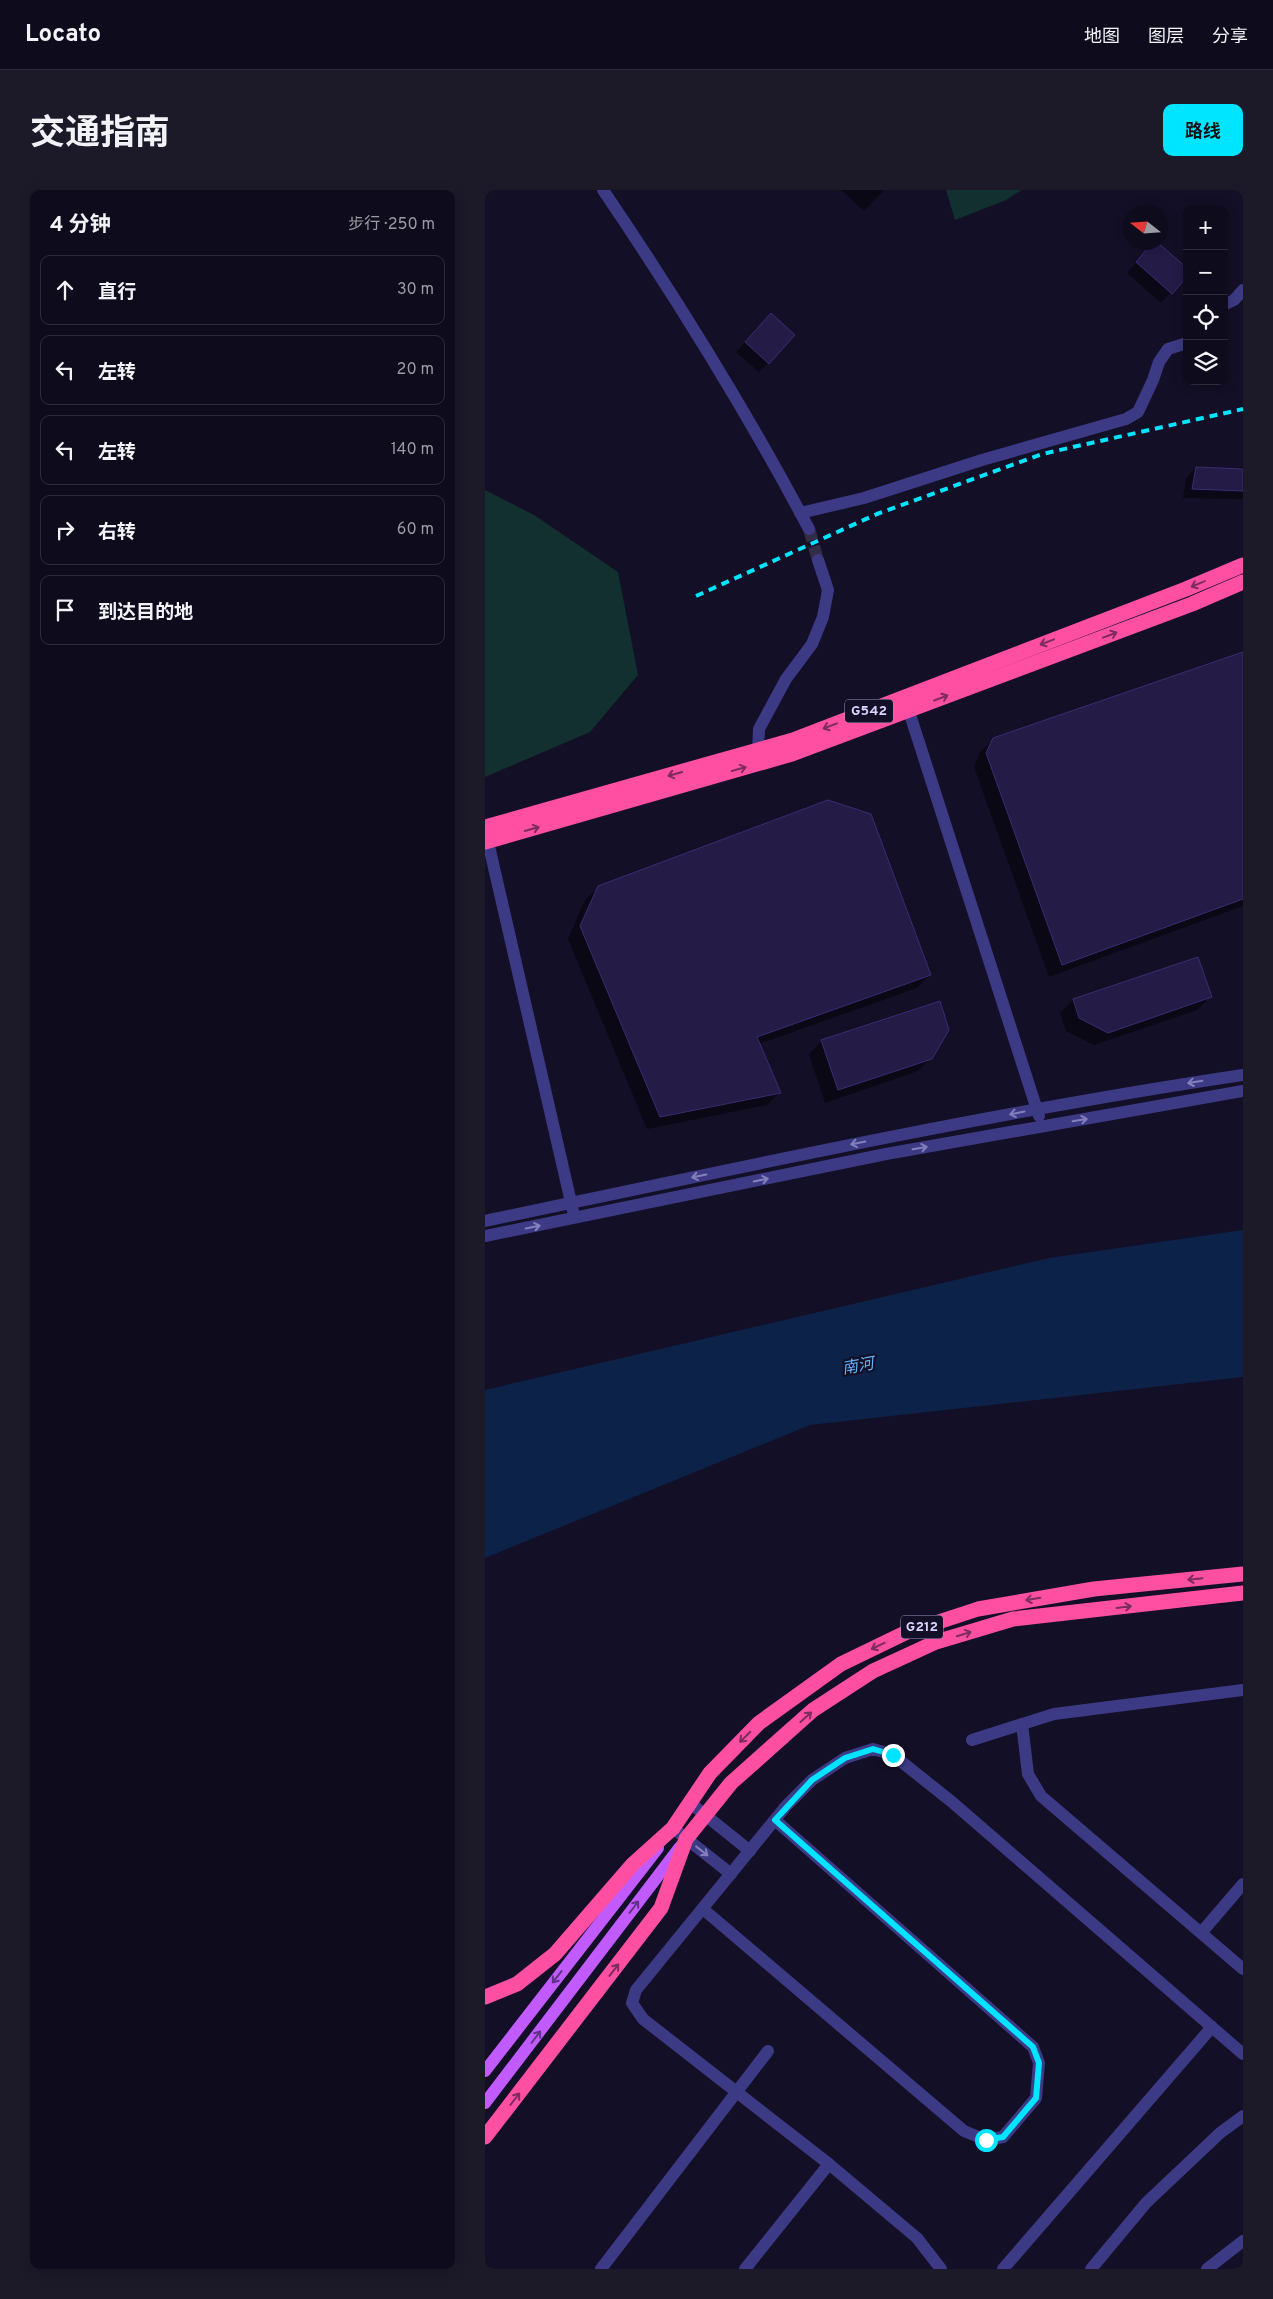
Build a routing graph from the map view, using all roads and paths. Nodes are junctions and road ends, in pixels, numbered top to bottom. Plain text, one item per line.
1 (603, 190) edge
2 (1243, 290) edge
3 (1228, 303) edge
4 (1183, 344) edge
5 (800, 513) junction
6 (809, 529) tunnel mouth
7 (818, 560) tunnel mouth
8 (1243, 564) edge
9 (1243, 582) edge
10 (906, 704) junction
11 (758, 750) junction
12 (486, 837) edge
13 (1243, 1075) edge
14 (1243, 1091) edge
15 (1036, 1109) junction
16 (1042, 1127) junction
17 (571, 1203) junction
18 (574, 1218) junction
19 (485, 1221) edge
20 (485, 1236) edge
21 (1243, 1574) edge
22 (1243, 1593) edge
23 (1243, 1690) edge
24 (1022, 1724) junction
25 (972, 1740) dead end
26 (689, 1802) junction
27 (705, 1815) junction
28 (775, 1820) junction
29 (673, 1828) junction
30 (686, 1839) junction
31 (750, 1851) junction
32 (731, 1874) junction
33 (1243, 1884) edge
34 (703, 1908) junction
35 (1201, 1933) junction
36 (1243, 1969) edge
37 (485, 1997) edge
38 (1212, 2027) junction
39 (768, 2051) dead end
40 (1243, 2054) edge
41 (485, 2071) edge
42 (737, 2092) junction
43 (485, 2103) edge
44 (1243, 2116) edge
45 (485, 2137) edge
46 (829, 2164) junction
47 (1243, 2241) edge
48 (938, 2267) edge
49 (601, 2269) edge
50 (745, 2269) edge
51 (1003, 2269) edge
52 (1091, 2269) edge
53 (1207, 2269) edge

1 - 5 street
2 - 3 street
4 - 5 street
5 - 6 street
7 - 11 street
8 -> 10 highway, G542
10 -> 9 highway, G542
10 -> 11 highway, G542
12 -> 10 highway, G542
10 - 15 street
11 -> 12 highway, G542
12 - 17 street
13 -> 15 street
16 -> 14 street
15 - 16 street
15 -> 17 street
18 -> 16 street
17 - 18 street
17 - 19 street
20 -> 18 street
21 -> 26 highway, G212
27 -> 22 highway, G212
23 - 24 street
24 - 25 street
24 - 35 street
26 - 27 street
26 - 29 highway, G212
27 - 30 highway, G212
27 - 31 street
28 - 31 street
28 - 34 street
28 - 38 street
29 - 30 street
29 - 37 highway
29 -> 41 main road
30 -> 32 street
43 -> 30 main road
45 -> 30 highway
31 - 32 street
32 - 34 street
33 - 35 street
34 - 42 street
35 - 36 street
38 - 40 street
38 - 51 street
39 - 42 street
42 - 46 street
42 - 49 street
44 - 52 street
46 - 48 street
46 - 50 street
47 - 53 street

